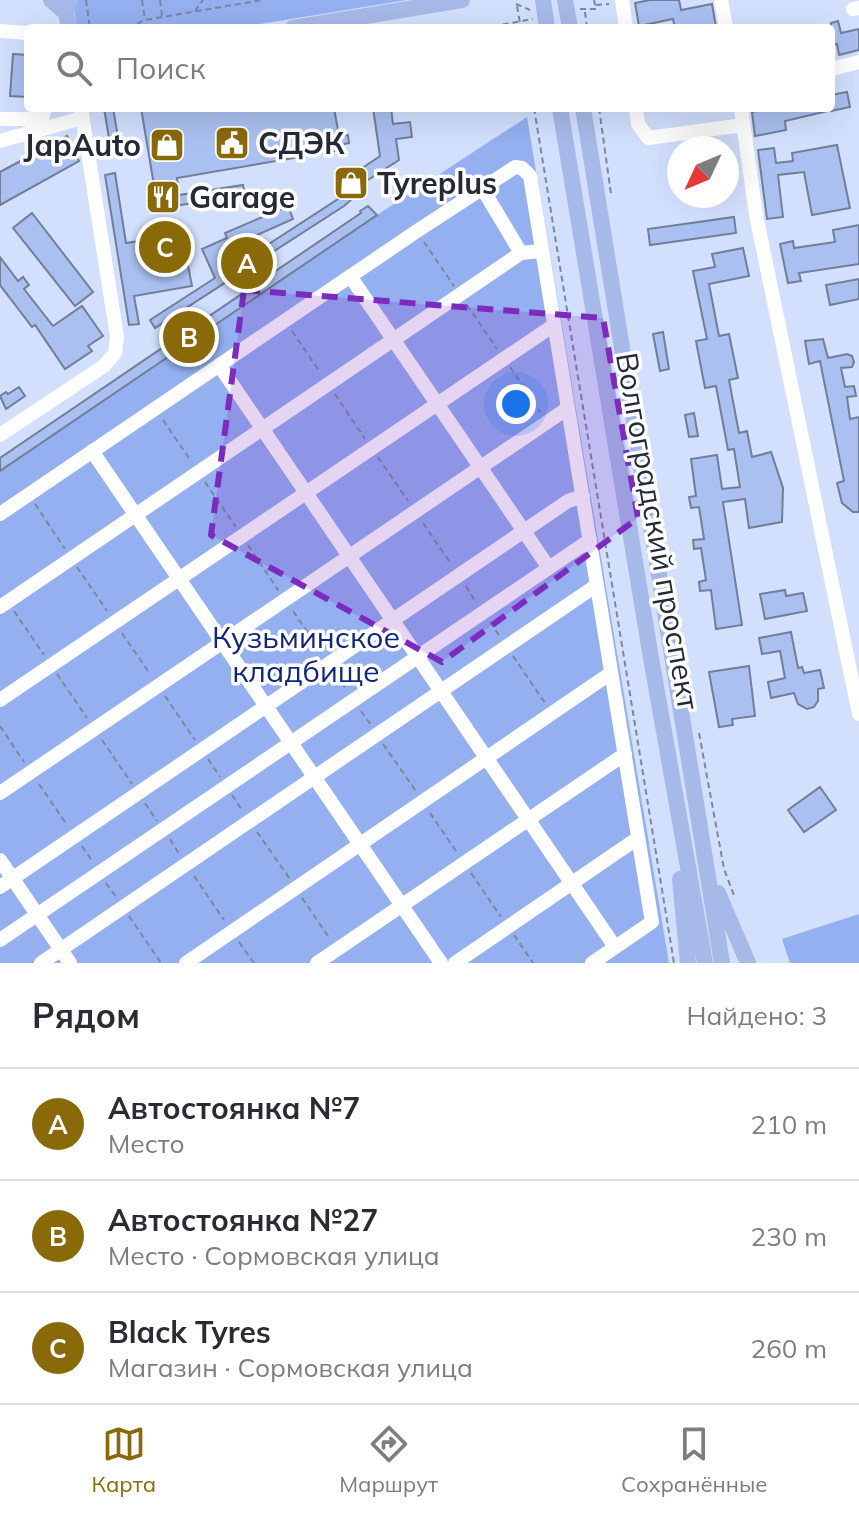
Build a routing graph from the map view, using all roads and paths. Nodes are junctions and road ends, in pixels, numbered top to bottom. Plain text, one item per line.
1 (51, 0) edge
2 (86, 0) edge
3 (142, 0) edge
4 (160, 0) edge
5 (203, 0) edge
6 (262, 0) edge
7 (462, 0) edge
8 (543, 0) edge
9 (565, 0) edge
10 (594, 0) edge
11 (721, 0) edge
12 (622, 1) edge
13 (238, 2) edge
14 (595, 6) junction
15 (580, 9) dead end
16 (195, 11) junction
17 (585, 11) junction
18 (68, 14) edge
19 (163, 17) junction
20 (145, 20) junction
21 (519, 21) junction
22 (89, 24) edge
23 (136, 24) edge
24 (317, 24) edge
25 (504, 24) edge
26 (520, 24) edge
27 (541, 24) edge
28 (569, 24) edge
29 (587, 24) edge
30 (625, 24) edge
31 (725, 24) edge
32 (0, 31) edge
33 (24, 33) edge
34 (859, 62) edge
35 (835, 68) edge
36 (44, 112) edge
37 (535, 112) edge
38 (561, 112) edge
39 (584, 112) edge
40 (600, 112) edge
41 (636, 112) edge
42 (741, 112) edge
43 (81, 113) edge
44 (0, 119) edge
45 (743, 125) junction
46 (0, 141) edge
47 (482, 188) junction
48 (612, 203) dead end
49 (417, 231) junction
50 (542, 251) junction
51 (521, 253) junction
52 (350, 276) junction
53 (460, 295) junction
54 (554, 325) junction
55 (133, 336) dead end
56 (117, 337) junction
57 (393, 340) junction
58 (503, 358) junction
59 (219, 365) junction
60 (436, 403) junction
61 (568, 408) junction
62 (155, 409) junction
63 (547, 421) junction
64 (263, 429) junction
65 (0, 435) edge
66 (92, 451) junction
67 (480, 467) junction
68 (199, 472) junction
69 (305, 492) junction
70 (28, 495) junction
71 (583, 496) junction
72 (0, 514) edge
73 (136, 515) junction
74 (523, 531) junction
75 (242, 535) junction
76 (590, 540) junction
77 (349, 556) junction
78 (71, 559) junction
79 (549, 568) junction
80 (179, 578) junction
81 (597, 585) junction
82 (285, 599) junction
83 (4, 605) edge
84 (393, 620) junction
85 (114, 622) junction
86 (222, 642) junction
87 (418, 657) junction
88 (329, 664) junction
89 (51, 665) junction
90 (611, 673) junction
91 (158, 686) junction
92 (441, 691) junction
93 (0, 700) edge
94 (354, 700) junction
95 (858, 704) edge
96 (266, 707) junction
97 (94, 729) junction
98 (377, 734) junction
99 (699, 734) dead end
100 (291, 743) junction
101 (202, 750) junction
102 (625, 754) junction
103 (487, 759) junction
104 (314, 777) junction
105 (227, 787) junction
106 (0, 793) edge
107 (138, 793) junction
108 (423, 802) junction
109 (528, 819) junction
110 (250, 821) junction
111 (681, 825) junction
112 (163, 830) junction
113 (638, 838) junction
114 (360, 845) junction
115 (0, 860) edge
116 (464, 863) junction
117 (186, 864) junction
118 (708, 870) junction
119 (6, 883) edge
120 (572, 883) junction
121 (296, 888) junction
122 (401, 906) junction
123 (739, 909) dead end
124 (38, 915) junction
125 (508, 927) junction
126 (232, 931) junction
127 (0, 940) edge
128 (615, 947) junction
129 (61, 949) junction
130 (337, 949) junction
131 (41, 963) edge
132 (70, 963) edge
133 (186, 963) edge
134 (254, 963) edge
135 (317, 963) edge
136 (441, 963) edge
137 (455, 963) edge
138 (533, 963) edge
139 (592, 963) edge
140 (674, 963) edge
141 (688, 963) edge
142 (705, 963) edge
143 (722, 963) edge
144 (748, 963) edge

1 - 18 main road
2 - 22 path
3 - 20 path
4 - 19 path
5 - 16 path
6 - 13 path
7 - 24 main road
8 - 27 main road
9 - 28 main road
10 - 14 path
11 - 31 street
12 - 14 path
12 - 30 street
13 - 16 path
14 - 17 path
15 - 17 path
16 - 19 path
17 - 29 path
19 - 20 path
20 - 23 path
21 - 25 path
21 - 26 path
21 - 27 path
21 - 27 path
32 - 33 street
34 - 35 street
36 - 44 street
37 - 140 path
38 - 111 main road, Волгоградский проспект
39 - 118 main road, Волгоградский проспект
40 - 48 path
41 - 45 street
42 - 45 street
43 - 46 street
43 - 56 street
45 - 95 street
47 - 49 street
47 - 50 street
47 - 51 street
49 - 52 street
49 - 53 path
50 - 51 street
50 - 54 street
51 - 53 street
52 - 57 street
52 - 59 street
53 - 57 street
53 - 58 path
54 - 58 street
54 - 61 street
55 - 56 street
56 - 65 street
57 - 60 street
57 - 64 street
58 - 60 street
58 - 63 path
59 - 62 street
59 - 64 street
60 - 67 street
60 - 69 street
61 - 63 street
61 - 71 street
62 - 66 street
62 - 68 path
63 - 67 street
64 - 68 street
64 - 69 street
66 - 70 street
66 - 73 street
67 - 74 street
67 - 77 street
68 - 73 street
68 - 75 path
69 - 75 street
69 - 77 street
70 - 72 street
70 - 78 path
71 - 74 street
71 - 76 street
73 - 78 street
73 - 80 street
74 - 79 street
74 - 84 street
75 - 80 street
75 - 82 path
76 - 79 street
76 - 81 street
77 - 82 street
77 - 84 street
78 - 83 street
78 - 85 path
79 - 87 street
80 - 85 street
80 - 86 street
81 - 90 street
81 - 92 street
82 - 86 street
82 - 88 path
83 - 89 path
84 - 87 street
84 - 88 street
85 - 89 street
85 - 91 path
86 - 91 street
86 - 96 street
87 - 92 street
87 - 94 street
88 - 94 path
88 - 96 street
89 - 93 street
89 - 97 path
90 - 102 street
90 - 103 street
91 - 97 street
91 - 101 path
92 - 98 street
92 - 103 street
94 - 98 path
94 - 100 street
96 - 100 street
96 - 101 street
97 - 106 street
97 - 107 path
98 - 104 street
98 - 108 path
99 - 123 path
100 - 104 street
100 - 105 street
101 - 105 path
101 - 107 street
102 - 109 street
102 - 113 street
103 - 108 street
103 - 109 street
104 - 110 street
104 - 114 street
105 - 110 path
105 - 112 street
107 - 112 path
107 - 119 street
108 - 114 street
108 - 116 path
109 - 116 street
109 - 120 street
110 - 117 street
110 - 121 path
111 - 141 main road
111 - 142 main road, Волгоградский проспект
112 - 117 path
112 - 124 street
113 - 120 street
113 - 128 street
114 - 121 street
114 - 122 street
115 - 119 street
116 - 122 street
116 - 125 path
117 - 126 path
117 - 129 street
118 - 143 main road, Волгоградский проспект
118 - 144 main road
119 - 124 street
120 - 125 street
120 - 128 street
121 - 126 street
121 - 130 path
122 - 130 street
122 - 136 street
124 - 127 street
124 - 129 street
125 - 137 street
125 - 138 path
126 - 133 street
126 - 134 path
128 - 139 street
129 - 131 street
129 - 132 street
130 - 135 street

